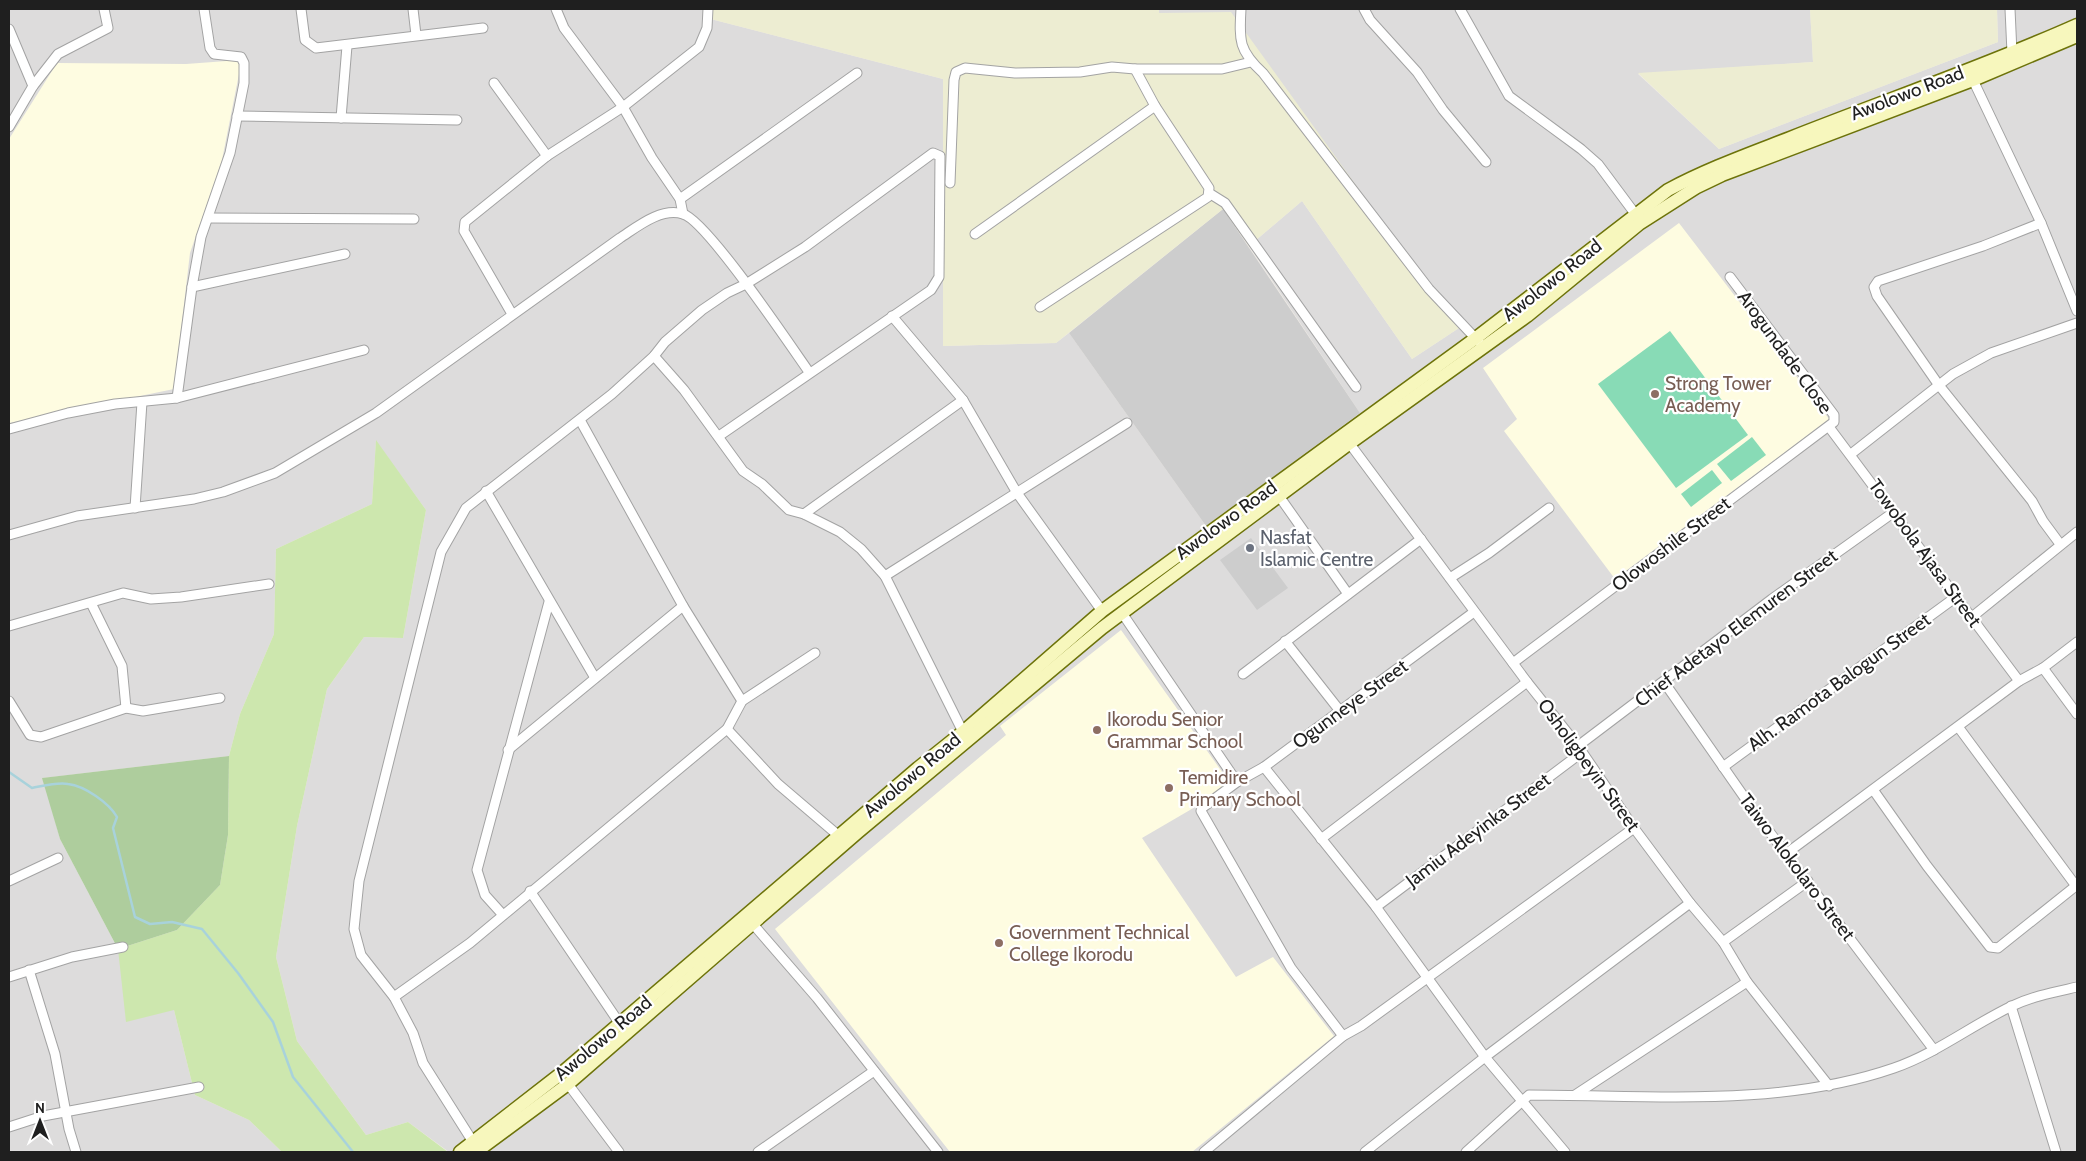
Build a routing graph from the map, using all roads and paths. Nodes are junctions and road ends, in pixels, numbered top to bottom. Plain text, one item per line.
1 (104, 9) edge
2 (204, 9) edge
3 (301, 9) edge
4 (413, 9) edge
5 (556, 9) edge
6 (708, 9) edge
7 (1241, 9) edge
8 (1364, 9) edge
9 (1460, 9) edge
10 (2010, 9) edge
11 (2077, 25) edge
12 (483, 28) dead end
13 (9, 29) edge
14 (416, 35) junction
15 (2077, 36) edge
16 (347, 46) junction
17 (2012, 53) junction
18 (1251, 62) junction
19 (1135, 69) junction
20 (857, 73) dead end
21 (1973, 80) junction
22 (494, 83) dead end
23 (33, 86) junction
24 (1155, 106) junction
25 (623, 107) junction
26 (237, 116) junction
27 (342, 118) junction
28 (457, 120) dead end
29 (9, 128) edge
30 (548, 156) junction
31 (1486, 162) dead end
32 (950, 183) dead end
33 (1209, 193) junction
34 (680, 198) junction
35 (683, 214) junction
36 (1636, 215) junction
37 (208, 218) junction
38 (414, 219) dead end
39 (2040, 222) junction
40 (976, 234) dead end
41 (345, 254) dead end
42 (1730, 277) dead end
43 (746, 284) junction
44 (192, 287) junction
45 (1040, 307) dead end
46 (2077, 311) edge
47 (512, 314) junction
48 (892, 316) junction
49 (2077, 323) edge
50 (1479, 343) junction
51 (364, 350) dead end
52 (654, 356) junction
53 (809, 372) junction
54 (1938, 384) junction
55 (1356, 387) dead end
56 (177, 398) junction
57 (963, 400) junction
58 (142, 402) junction
59 (580, 420) junction
60 (1127, 424) dead end
61 (1829, 427) junction
62 (9, 428) edge
63 (719, 436) junction
64 (1346, 439) junction
65 (1851, 454) junction
66 (486, 491) junction
67 (1017, 494) junction
68 (1279, 496) junction
69 (135, 508) junction
70 (1549, 508) dead end
71 (1894, 512) junction
72 (804, 514) junction
73 (2077, 532) edge
74 (9, 535) edge
75 (1421, 539) junction
76 (2060, 544) junction
77 (885, 576) junction
78 (1450, 578) junction
79 (269, 584) dead end
80 (1348, 594) junction
81 (1956, 597) junction
82 (549, 602) junction
83 (91, 603) junction
84 (683, 606) junction
85 (1102, 611) junction
86 (1474, 612) junction
87 (1122, 613) junction
88 (1972, 617) junction
89 (9, 626) edge
90 (1286, 641) junction
91 (2077, 642) edge
92 (815, 653) dead end
93 (1513, 663) junction
94 (2043, 668) junction
95 (1243, 674) dead end
96 (595, 678) junction
97 (2019, 681) junction
98 (1527, 682) junction
99 (1664, 682) junction
100 (220, 698) dead end
101 (9, 701) edge
102 (742, 701) junction
103 (126, 708) junction
104 (1340, 711) junction
105 (2077, 714) edge
106 (1959, 728) junction
107 (727, 729) junction
108 (964, 732) junction
109 (1580, 749) junction
110 (508, 750) junction
111 (939, 759) junction
112 (1264, 767) junction
113 (1723, 767) junction
114 (1237, 782) junction
115 (1874, 791) junction
116 (1634, 828) junction
117 (839, 836) junction
118 (1320, 839) junction
119 (1788, 853) junction
120 (58, 858) dead end
121 (9, 881) edge
122 (1808, 881) junction
123 (2077, 885) edge
124 (530, 891) junction
125 (1690, 903) junction
126 (1376, 907) junction
127 (503, 915) junction
128 (752, 923) junction
129 (1723, 942) junction
130 (123, 947) dead end
131 (29, 970) junction
132 (9, 977) edge
133 (1427, 978) junction
134 (1747, 982) junction
135 (2077, 987) edge
136 (394, 998) junction
137 (2011, 1006) junction
138 (620, 1024) junction
139 (1343, 1036) junction
140 (1934, 1050) junction
141 (1485, 1057) junction
142 (874, 1071) junction
143 (568, 1084) junction
144 (1829, 1086) junction
145 (200, 1087) dead end
146 (1575, 1095) junction
147 (1522, 1101) junction
148 (66, 1111) junction
149 (9, 1127) edge
150 (476, 1150) edge
151 (76, 1152) edge
152 (460, 1152) edge
153 (619, 1152) edge
154 (758, 1152) edge
155 (938, 1152) edge
156 (1204, 1152) edge
157 (1365, 1152) edge
158 (1466, 1152) edge
159 (1565, 1152) edge
160 (2056, 1152) edge

1 - 23 street
2 - 26 street
3 - 16 street
4 - 14 street
5 - 25 street
6 - 25 street
7 - 18 street
8 - 31 street
9 - 36 street
10 - 17 street
11 - 17 main road, Awolowo Road
12 - 14 street
13 - 23 street
14 - 16 street
15 - 21 main road, Awolowo Road
16 - 27 street
17 - 36 main road, Awolowo Road
18 - 19 street
18 - 50 street
19 - 24 street
19 - 32 street
20 - 34 street
21 - 39 street
21 - 50 main road, Awolowo Road
22 - 30 street
23 - 29 street
24 - 33 street
24 - 40 street
25 - 30 street
25 - 34 street
26 - 27 street
26 - 37 street
27 - 28 street
30 - 47 street
33 - 45 street
33 - 55 street
34 - 35 street
35 - 43 street
35 - 47 street
36 - 50 main road, Awolowo Road
37 - 38 street
37 - 44 street
39 - 46 street
39 - 54 street
41 - 44 street
42 - 61 street, Arogundade Close
43 - 48 street
43 - 52 street
43 - 53 street
44 - 56 street
47 - 69 street
48 - 53 street
48 - 57 street
49 - 54 street
50 - 64 main road, Awolowo Road
51 - 56 street
52 - 59 street
52 - 63 street
53 - 63 street
54 - 65 street
54 - 76 street
56 - 58 street
57 - 67 street
57 - 72 street
58 - 62 street
58 - 69 street
59 - 66 street
59 - 84 street
60 - 67 street
61 - 65 street, Towobola Ajasa Street
61 - 93 street, Olowoshile Street
63 - 72 street
64 - 68 main road, Awolowo Road
64 - 75 street, Osholigbeyin Street
64 - 85 main road, Awolowo Road
65 - 71 street, Towobola Ajasa Street
66 - 82 street
66 - 136 street
67 - 77 street
67 - 85 street
68 - 80 street
68 - 87 main road, Awolowo Road
69 - 74 street
70 - 78 street
71 - 81 street, Towobola Ajasa Street
71 - 99 street, Chief Adetayo Elemuren Street
72 - 77 street
73 - 76 street
75 - 78 street, Osholigbeyin Street
75 - 80 street
76 - 88 street
77 - 108 street
78 - 86 street, Osholigbeyin Street
79 - 83 street
80 - 90 street
81 - 88 street, Towobola Ajasa Street
81 - 113 street, Alh. Ramota Balogun Street
82 - 96 street
82 - 110 street
83 - 89 street
83 - 103 street
84 - 96 street
84 - 102 street
85 - 108 main road, Awolowo Road
86 - 93 street, Osholigbeyin Street
86 - 104 street, Ogunneye Street
87 - 111 main road, Awolowo Road
87 - 114 street
88 - 97 street, Towobola Ajasa Street
90 - 95 street
90 - 104 street
91 - 94 street
92 - 102 street
93 - 98 street, Osholigbeyin Street
94 - 97 street
94 - 105 street
96 - 110 street
97 - 106 street
98 - 109 street, Osholigbeyin Street
98 - 118 street
99 - 109 street, Chief Adetayo Elemuren Street
99 - 113 street, Taiwo Alokolaro Street
100 - 103 street
101 - 103 street
102 - 107 street
104 - 112 street, Ogunneye Street
106 - 115 street
106 - 123 street
107 - 117 street
107 - 124 street
108 - 111 main road, Awolowo Road
109 - 116 street, Osholigbeyin Street
109 - 126 street, Jamiu Adeyinka Street
110 - 127 street
111 - 117 main road, Awolowo Road
111 - 128 main road, Awolowo Road
112 - 114 street, Ogunneye Street
112 - 118 street
113 - 119 street, Taiwo Alokolaro Street
114 - 139 street, Ogunneye Street
115 - 119 street
115 - 123 street
116 - 125 street, Osholigbeyin Street
116 - 133 street
117 - 138 main road, Awolowo Road
118 - 126 street
119 - 122 street, Taiwo Alokolaro Street
120 - 121 street
122 - 129 street
122 - 140 street, Taiwo Alokolaro Street
124 - 127 street
124 - 138 street
125 - 129 street, Osholigbeyin Street
125 - 141 street
126 - 133 street
127 - 136 street
128 - 142 street
128 - 143 main road, Awolowo Road
129 - 134 street, Osholigbeyin Street
130 - 131 street
131 - 132 street
131 - 148 street
133 - 139 street
133 - 141 street
134 - 144 street, Osholigbeyin Street
134 - 146 street
135 - 137 street
136 - 150 street
137 - 140 street
137 - 160 street
138 - 150 main road, Awolowo Road
139 - 156 street
140 - 144 street
141 - 147 street
141 - 157 street
142 - 154 street
142 - 155 street
143 - 150 main road, Awolowo Road
143 - 153 street
144 - 146 street
145 - 148 street
146 - 147 street
147 - 158 street
147 - 159 street
148 - 149 street
148 - 151 street
150 - 152 main road, Awolowo Road

